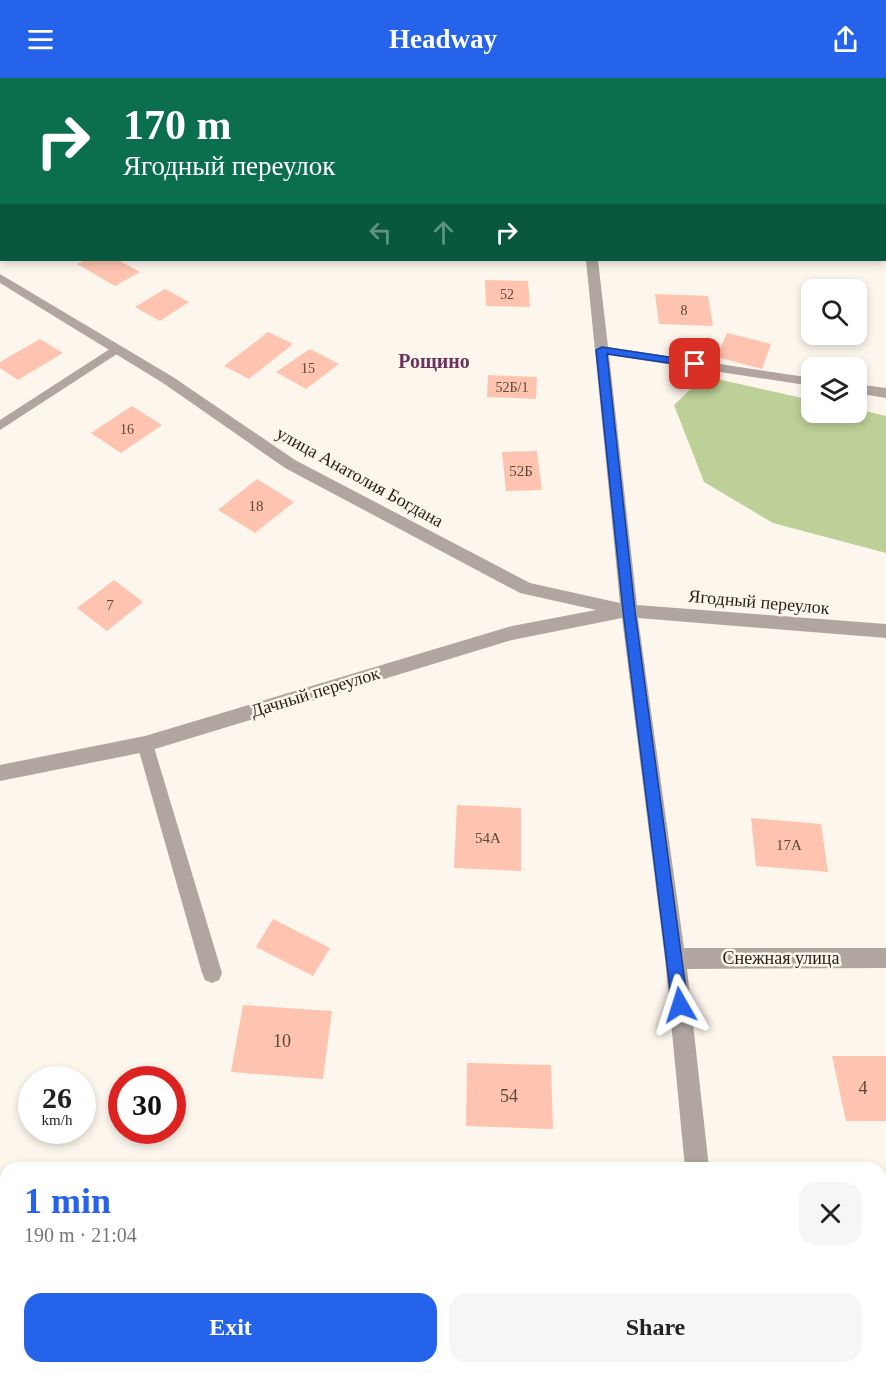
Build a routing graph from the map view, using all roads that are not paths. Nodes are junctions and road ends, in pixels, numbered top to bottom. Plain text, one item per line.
1 (592, 261) edge
2 (0, 278) edge
3 (116, 349) junction
4 (602, 350) junction
5 (801, 380) edge
6 (867, 390) edge
7 (886, 393) edge
8 (0, 426) edge
9 (629, 611) junction
10 (886, 631) edge
11 (145, 744) junction
12 (0, 773) edge
13 (886, 958) edge
14 (675, 959) junction
15 (212, 973) dead end
16 (696, 1162) edge

1 - 4 street
2 - 3 street, улица Анатолия Богдана
3 - 8 lane
3 - 9 street, улица Анатолия Богдана
4 - 5 street
4 - 9 street
6 - 7 street
9 - 10 street, Ягодный переулок
9 - 11 street, Дачный переулок
9 - 14 street
11 - 12 street, Дачный переулок
11 - 15 lane
13 - 14 street, Снежная улица
14 - 16 street

